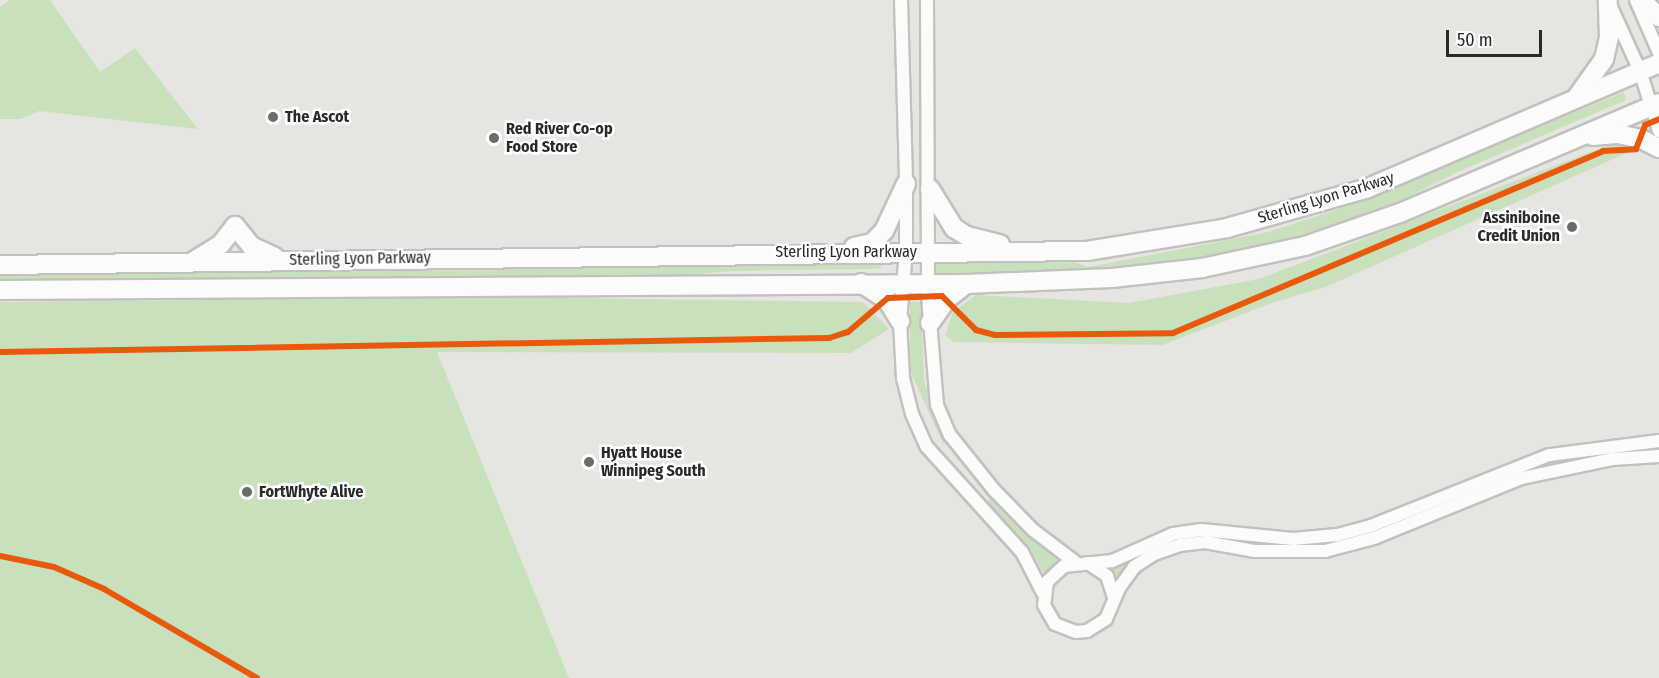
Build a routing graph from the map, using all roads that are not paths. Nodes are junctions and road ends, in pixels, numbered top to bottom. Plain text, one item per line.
1 (901, 0) edge
2 (927, 0) edge
3 (1608, 0) edge
4 (1636, 0) edge
5 (1641, 0) edge
6 (1659, 17) edge
7 (1659, 53) edge
8 (1659, 63) edge
9 (1640, 71) junction
10 (1573, 101) junction
11 (1655, 104) edge
12 (1659, 131) edge
13 (1579, 137) junction
14 (1659, 148) edge
15 (906, 184) junction
16 (930, 189) junction
17 (828, 252) junction
18 (906, 252) junction
19 (930, 252) junction
20 (1043, 252) junction
21 (282, 260) junction
22 (194, 261) junction
23 (0, 265) edge
24 (903, 283) junction
25 (930, 283) junction
26 (861, 284) junction
27 (966, 284) junction
28 (0, 290) edge
29 (900, 321) junction
30 (930, 323) junction
31 (1659, 441) edge
32 (1659, 456) edge
33 (1081, 563) junction
34 (1043, 593) junction
35 (1114, 598) junction

1 - 15 street
2 - 16 street
3 - 9 street
3 - 10 main road
4 - 7 street
5 - 6 main road
8 - 9 main road, Sterling Lyon Parkway
9 - 10 main road, Sterling Lyon Parkway
9 - 11 street
10 - 20 main road, Sterling Lyon Parkway
11 - 12 street
11 - 13 main road, Sterling Lyon Parkway
13 - 14 main road
13 - 27 main road, Sterling Lyon Parkway
15 - 17 main road
15 - 18 street
16 - 19 street
16 - 20 main road
17 - 18 main road, Sterling Lyon Parkway
17 - 21 main road, Sterling Lyon Parkway
18 - 19 main road, Sterling Lyon Parkway
18 - 24 street
19 - 20 main road, Sterling Lyon Parkway
19 - 25 street
21 - 22 main road, Sterling Lyon Parkway
21 - 22 main road
22 - 23 main road, Sterling Lyon Parkway
24 - 25 main road, Sterling Lyon Parkway
24 - 26 main road, Sterling Lyon Parkway
24 - 29 street
25 - 27 main road, Sterling Lyon Parkway
25 - 30 street
26 - 28 main road, Sterling Lyon Parkway
26 - 29 main road
27 - 30 main road
29 - 34 street
30 - 33 street
31 - 33 street
32 - 35 street
33 - 34 street
33 - 35 street
34 - 35 street

